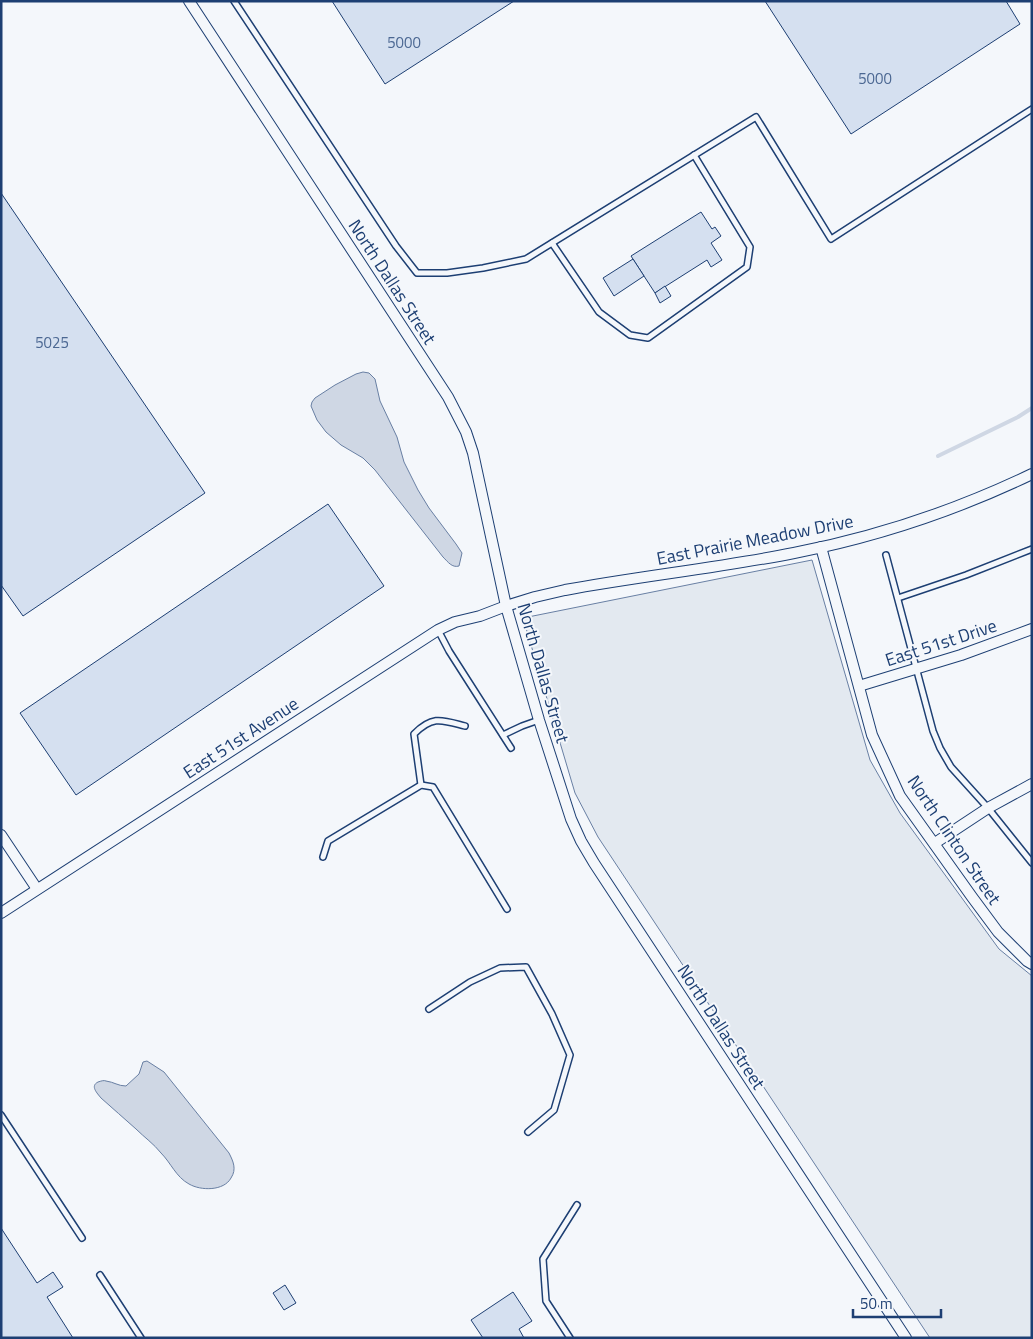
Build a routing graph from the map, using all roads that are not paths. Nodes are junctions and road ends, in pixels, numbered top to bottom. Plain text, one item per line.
1 (188, 1) edge
2 (234, 1) edge
3 (1032, 109) edge
4 (694, 155) junction
5 (552, 243) junction
6 (1032, 474) edge
7 (821, 547) junction
8 (1032, 549) edge
9 (886, 555) dead end
10 (898, 598) junction
11 (506, 606) junction
12 (1032, 629) edge
13 (438, 630) junction
14 (917, 669) junction
15 (859, 686) junction
16 (539, 720) junction
17 (465, 726) dead end
18 (503, 735) junction
19 (511, 748) dead end
20 (1032, 784) edge
21 (422, 786) junction
22 (988, 808) junction
23 (1, 835) edge
24 (935, 844) junction
25 (323, 856) dead end
26 (1032, 863) edge
27 (37, 889) junction
28 (507, 909) dead end
29 (1, 913) edge
30 (1032, 964) edge
31 (430, 1009) dead end
32 (1, 1115) edge
33 (528, 1132) dead end
34 (577, 1205) dead end
35 (82, 1238) dead end
36 (100, 1275) dead end
37 (141, 1338) edge
38 (570, 1338) edge
39 (906, 1338) edge

1 - 11 street, North Dallas Street
2 - 5 lane
3 - 4 lane
4 - 5 lane
4 - 5 lane
6 - 7 street, East Prairie Meadow Drive
7 - 11 street, East Prairie Meadow Drive
7 - 15 street, North Clinton Street
8 - 10 lane
9 - 10 lane
10 - 14 lane
11 - 13 street, East 51st Avenue
11 - 16 street, North Dallas Street
12 - 14 street, East 51st Drive
13 - 18 lane
13 - 27 street, East 51st Avenue
14 - 15 street, East 51st Drive
14 - 22 lane
15 - 24 street, North Clinton Street
16 - 18 lane
16 - 39 street, North Dallas Street
17 - 21 lane
18 - 19 lane
20 - 22 street
21 - 25 lane
21 - 28 lane
22 - 24 street
22 - 26 lane
23 - 27 street
24 - 30 street, North Clinton Street
27 - 29 street, East 51st Avenue
31 - 33 lane
32 - 35 lane
34 - 38 lane
36 - 37 lane

